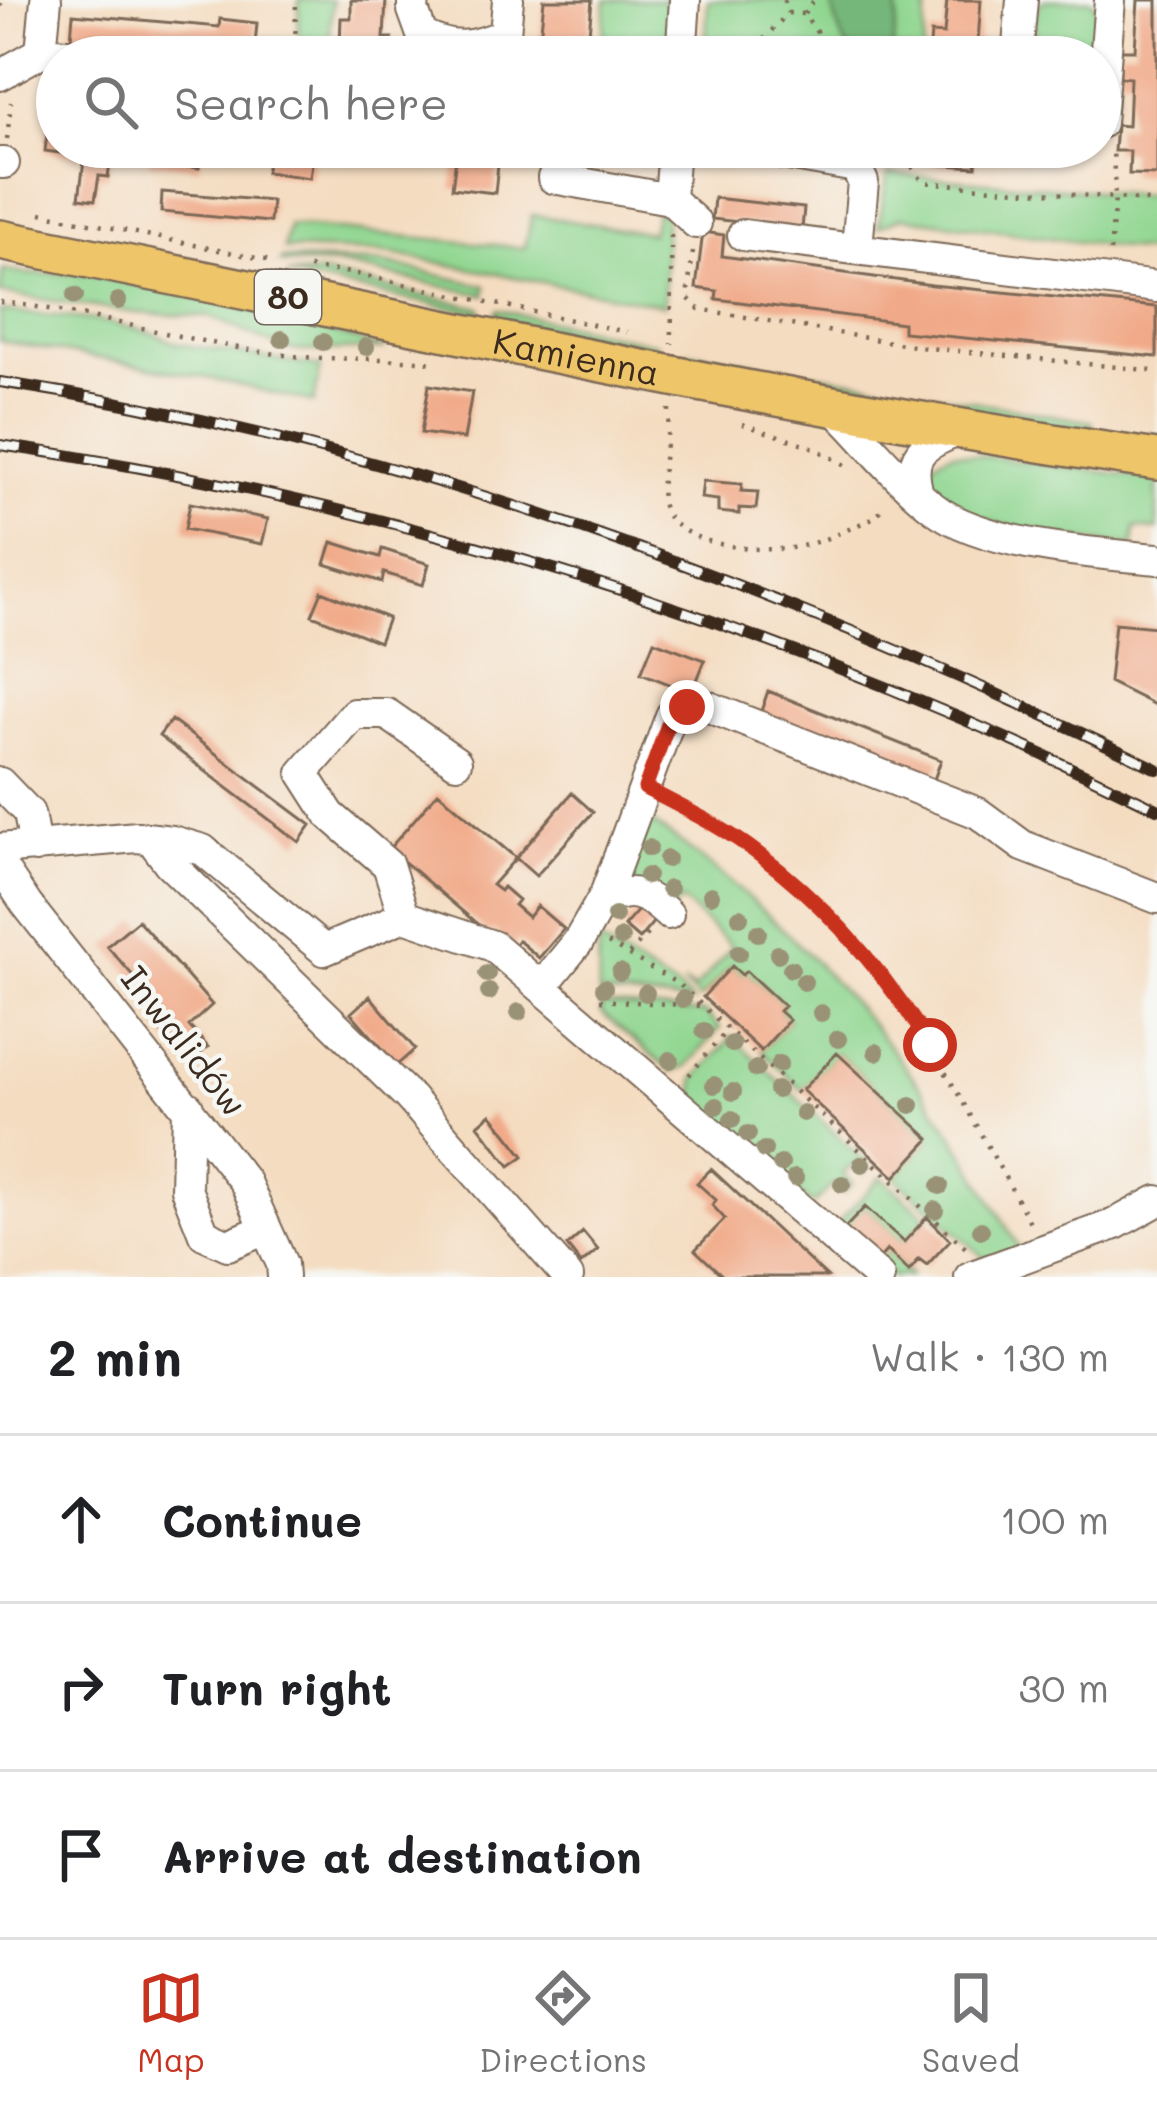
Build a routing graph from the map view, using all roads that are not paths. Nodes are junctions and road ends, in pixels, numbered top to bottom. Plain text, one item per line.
1 (46, 0) edge
2 (414, 0) edge
3 (508, 0) edge
4 (685, 0) edge
5 (1022, 0) edge
6 (1110, 0) edge
7 (43, 36) edge
8 (425, 36) edge
9 (501, 36) edge
10 (682, 36) edge
11 (1019, 36) edge
12 (1107, 36) edge
13 (36, 55) edge
14 (0, 75) edge
15 (672, 168) edge
16 (856, 168) edge
17 (553, 178) dead end
18 (670, 199) junction
19 (696, 223) road end
20 (12, 225) edge
21 (743, 235) dead end
22 (857, 247) junction
23 (1157, 287) edge
24 (836, 410) junction
25 (958, 431) junction
26 (1157, 460) edge
27 (900, 496) junction
28 (1157, 559) edge
29 (456, 762) dead end
30 (0, 783) edge
31 (151, 839) junction
32 (34, 847) junction
33 (0, 849) edge
34 (0, 866) edge
35 (1157, 898) edge
36 (601, 902) junction
37 (404, 916) junction
38 (661, 922) road end
39 (549, 992) junction
40 (188, 1107) junction
41 (1157, 1201) edge
42 (266, 1228) junction
43 (980, 1273) edge
44 (283, 1277) edge
45 (568, 1277) edge
46 (879, 1277) edge

1 - 7 street
2 - 8 street
3 - 9 street
4 - 10 street
5 - 11 street
6 - 12 street
13 - 14 street
15 - 18 street
16 - 22 street
17 - 18 street
18 - 19 street
20 - 24 main road, Kamienna / 80
21 - 22 street
22 - 23 street
24 - 25 main road, Kamienna / 80
24 - 27 street
25 - 26 main road, Kamienna / 80
25 - 27 street
27 - 28 street
29 - 37 street
30 - 32 street
31 - 32 street
31 - 37 street
31 - 45 street
32 - 33 street
34 - 40 street, Inwalidów
35 - 36 street
36 - 38 street
36 - 39 street
37 - 39 street
39 - 46 street
40 - 42 street, Inwalidów
40 - 42 street
41 - 43 street
42 - 44 street, Inwalidów

